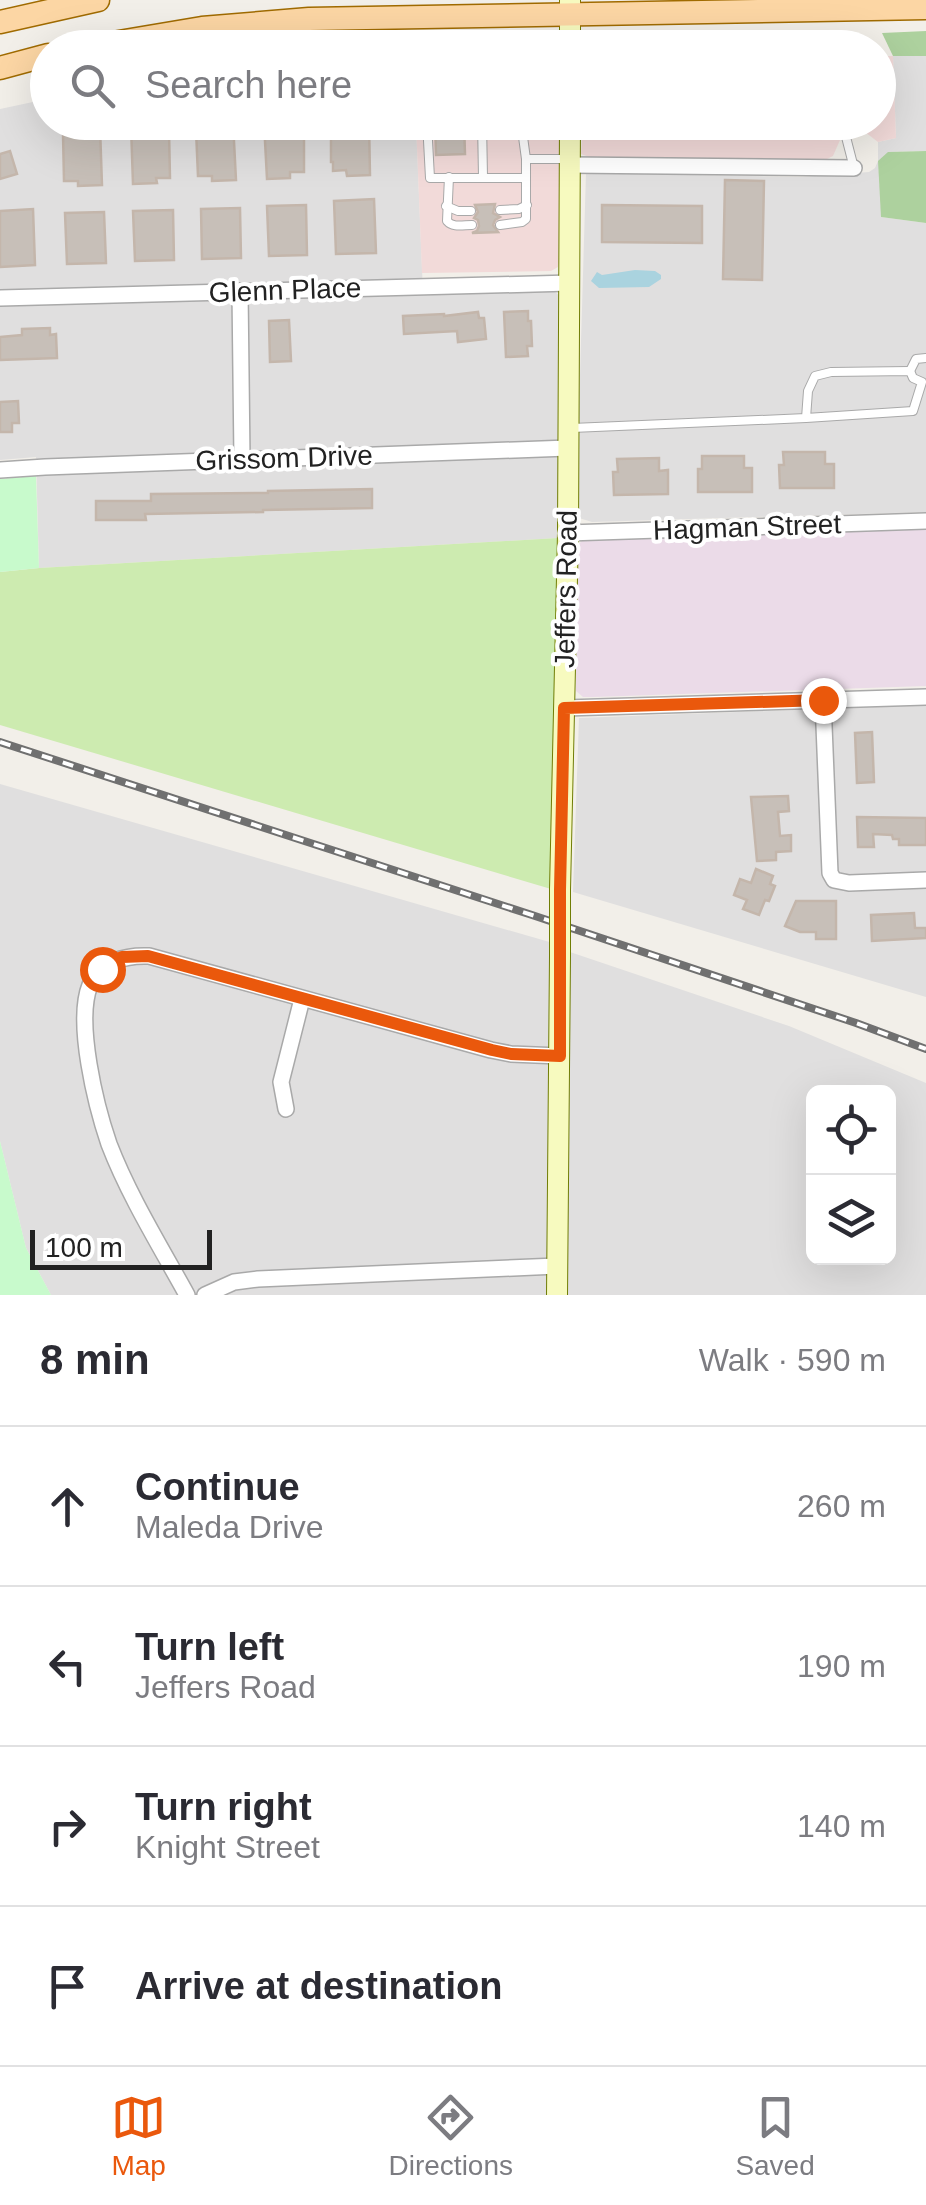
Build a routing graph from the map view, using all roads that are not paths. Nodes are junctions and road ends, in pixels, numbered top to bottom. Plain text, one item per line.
1 (98, 0) edge
2 (470, 0) edge
3 (574, 5) edge
4 (926, 8) edge
5 (309, 19) junction
6 (0, 22) edge
7 (190, 30) edge
8 (572, 30) edge
9 (30, 60) edge
10 (0, 68) edge
11 (428, 140) edge
12 (482, 140) edge
13 (523, 140) edge
14 (576, 140) edge
15 (847, 140) edge
16 (526, 159) junction
17 (570, 162) junction
18 (854, 168) joint
19 (449, 177) junction
20 (483, 177) junction
21 (526, 178) junction
22 (526, 205) junction
23 (446, 206) junction
24 (500, 210) dead end
25 (471, 211) dead end
26 (500, 224) dead end
27 (472, 225) dead end
28 (570, 283) junction
29 (240, 291) junction
30 (0, 298) edge
31 (926, 358) edge
32 (910, 371) junction
33 (924, 382) edge
34 (806, 418) junction
35 (568, 438) junction
36 (242, 459) junction
37 (0, 470) edge
38 (926, 520) edge
39 (568, 533) junction
40 (926, 697) edge
41 (823, 700) junction
42 (564, 708) junction
43 (926, 880) edge
44 (302, 999) junction
45 (560, 1056) junction
46 (286, 1109) dead end
47 (557, 1266) junction
48 (187, 1295) edge
49 (204, 1295) edge
50 (556, 1295) edge

1 - 6 main road
2 - 5 main road
3 - 4 main road
3 - 5 main road
3 - 8 main road
5 - 7 main road
9 - 10 main road
11 - 19 lane
12 - 20 lane
13 - 16 lane
14 - 17 main road, Jeffers Road
15 - 18 lane
16 - 17 lane
16 - 21 lane
17 - 18 street
17 - 28 main road, Jeffers Road
19 - 20 lane
19 - 23 lane
20 - 21 lane
21 - 22 lane
22 - 24 lane
22 - 26 lane
23 - 25 lane
23 - 27 lane
28 - 29 street, Glenn Place
28 - 35 main road, Jeffers Road
29 - 30 street, Glenn Place
29 - 36 street
31 - 32 lane
32 - 33 lane
32 - 34 lane
33 - 34 lane
34 - 35 lane
35 - 36 street, Grissom Drive
35 - 39 main road, Jeffers Road
36 - 37 street, Grissom Drive
38 - 39 street, Hagman Street
39 - 42 main road, Jeffers Road
40 - 41 street
41 - 42 street
41 - 43 street
42 - 45 main road, Jeffers Road, bridge
44 - 45 street
44 - 46 street
44 - 48 street
45 - 47 main road, Jeffers Road
47 - 49 street
47 - 50 main road, Jeffers Road

